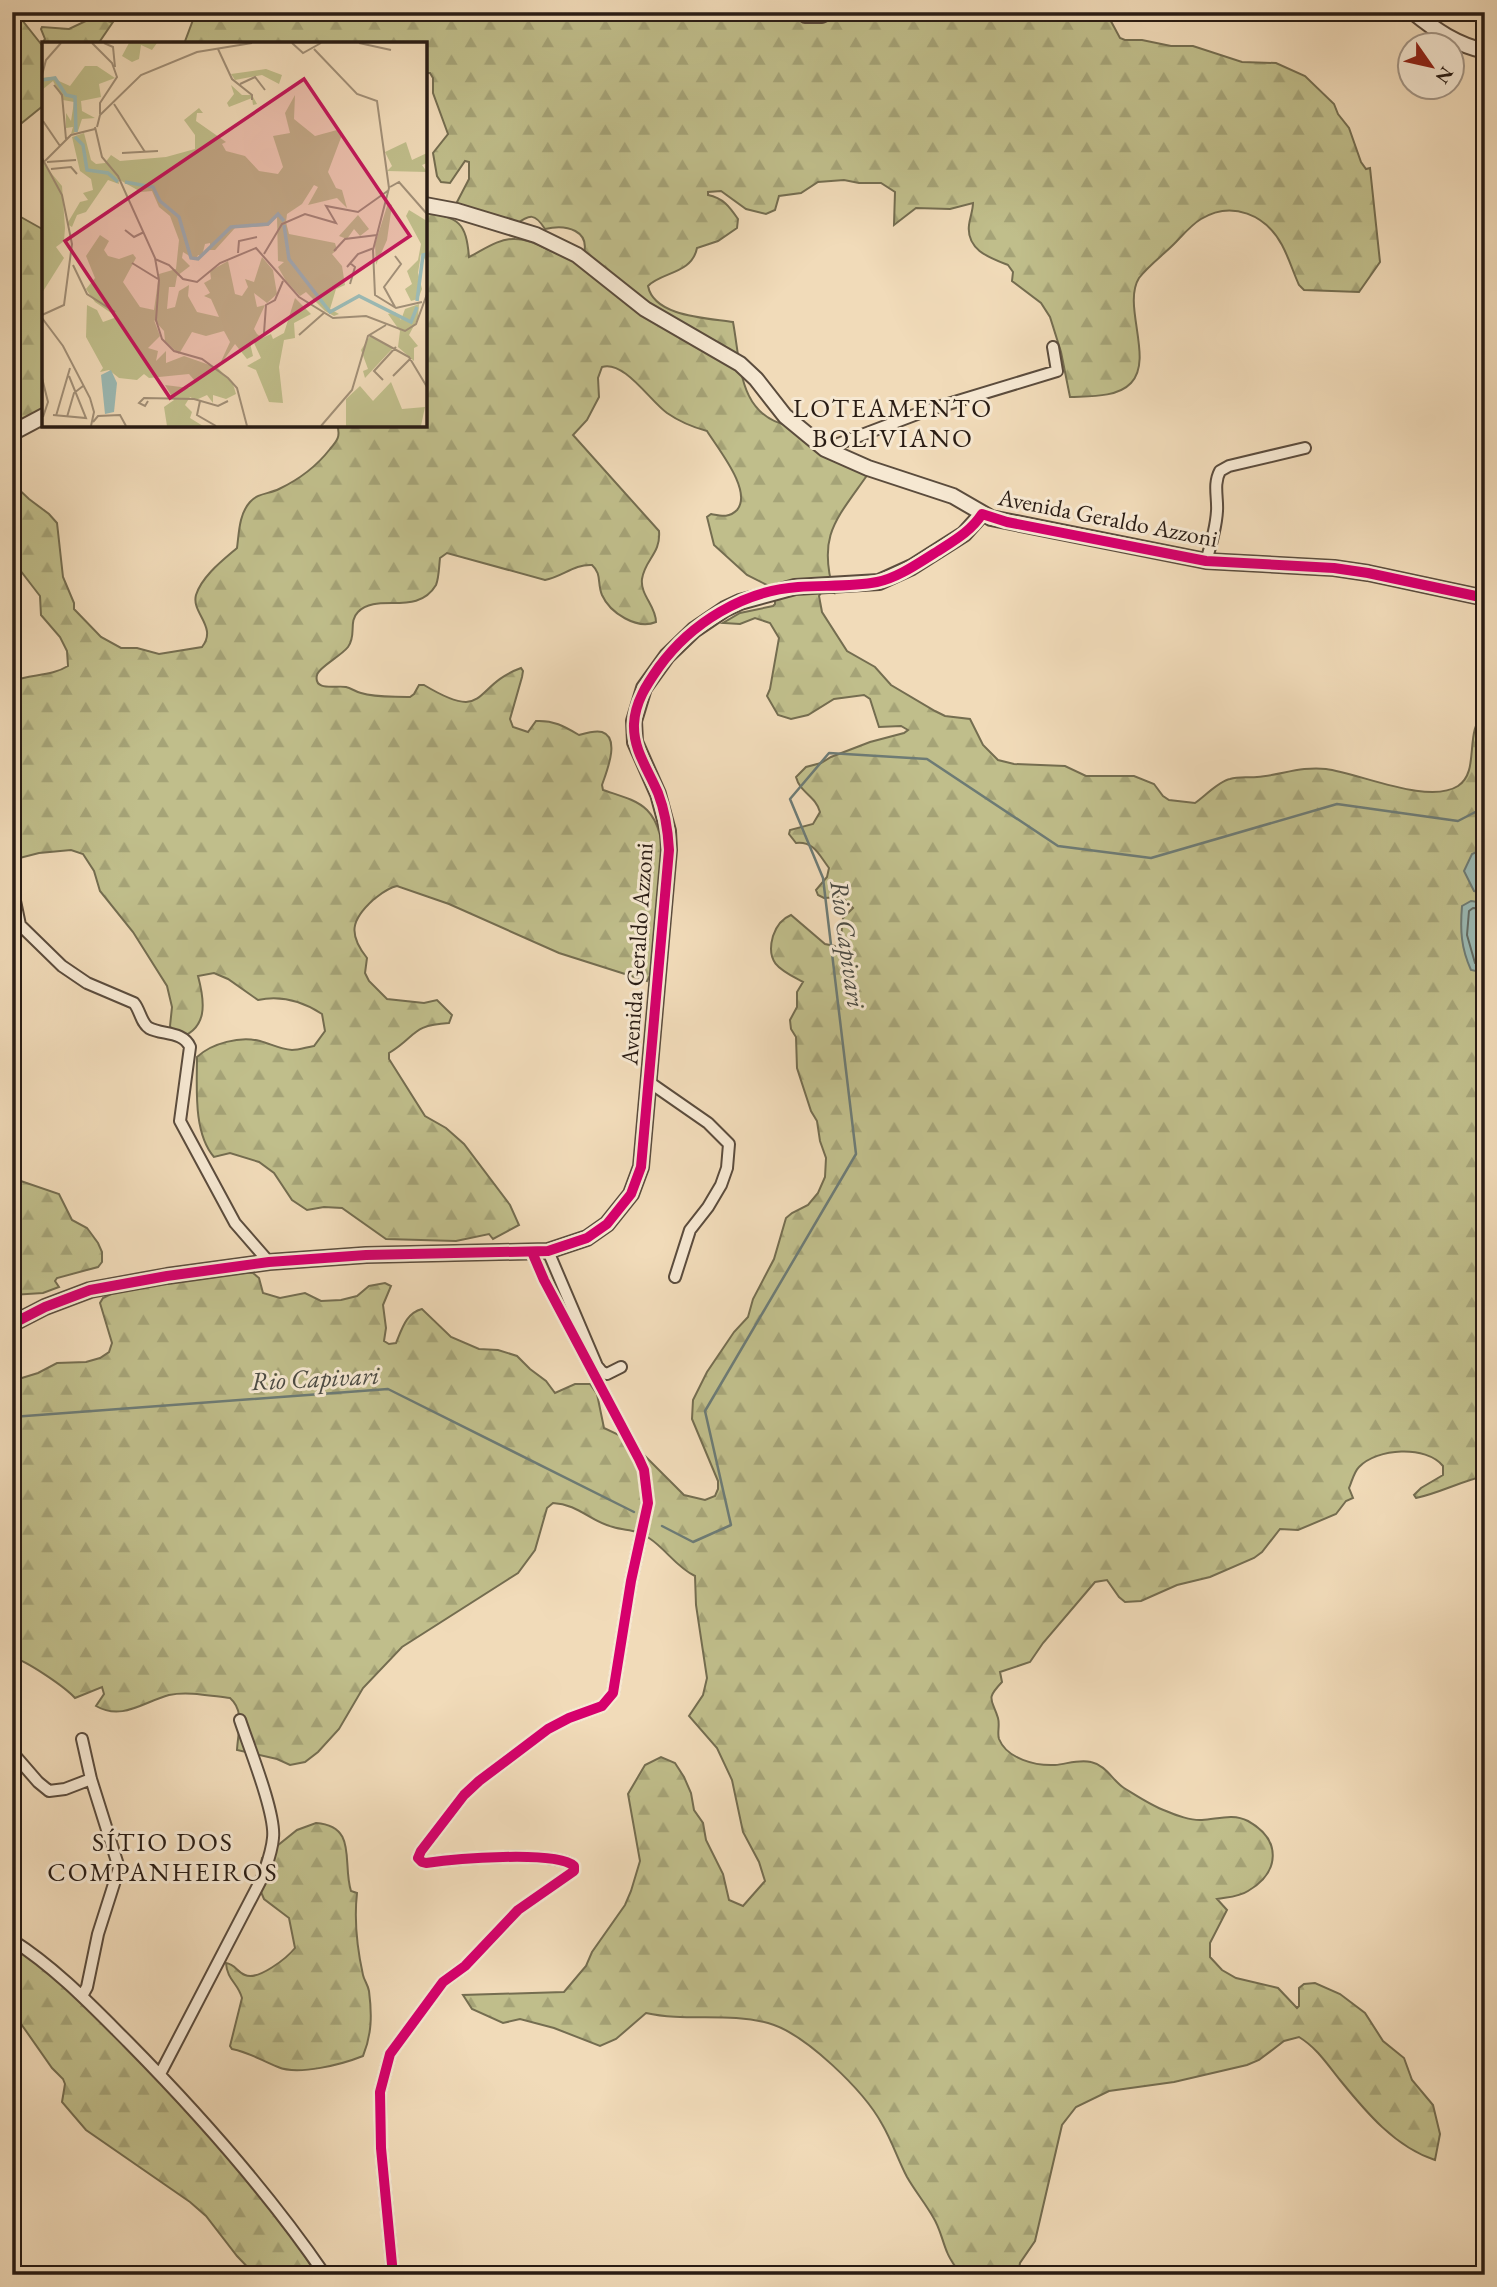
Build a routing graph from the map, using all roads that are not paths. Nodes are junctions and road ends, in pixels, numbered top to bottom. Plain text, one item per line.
1 (833, 12) edge
2 (1413, 12) edge
3 (805, 17) dead end
4 (1485, 51) edge
5 (427, 205) edge
6 (1054, 348) dead end
7 (42, 417) edge
8 (12, 433) edge
9 (1305, 448) dead end
10 (825, 449) junction
11 (982, 514) junction
12 (1206, 561) junction
13 (1485, 598) edge
14 (15, 901) dead end
15 (649, 1082) junction
16 (548, 1251) junction
17 (532, 1252) junction
18 (269, 1262) junction
19 (675, 1278) dead end
20 (12, 1324) edge
21 (621, 1367) dead end
22 (240, 1720) dead end
23 (82, 1739) dead end
24 (12, 1752) edge
25 (91, 1779) junction
26 (12, 1940) edge
27 (82, 1996) junction
28 (160, 2074) junction
29 (325, 2275) edge
30 (393, 2275) edge

1 - 3 street
2 - 4 street
5 - 10 street
6 - 10 street
7 - 8 street
9 - 12 street
10 - 11 street
11 - 12 street, Avenida Geraldo Azzoni
11 - 15 street, Avenida Geraldo Azzoni
12 - 13 street, Avenida Geraldo Azzoni
14 - 18 street
15 - 16 street, Avenida Geraldo Azzoni
15 - 19 street
16 - 17 street, Avenida Geraldo Azzoni
16 - 21 street
17 - 18 street, Avenida Geraldo Azzoni
17 - 30 street
18 - 20 street, Avenida Geraldo Azzoni
22 - 28 street
23 - 25 street
24 - 25 street
25 - 27 street
26 - 27 street
27 - 28 street
28 - 29 street

